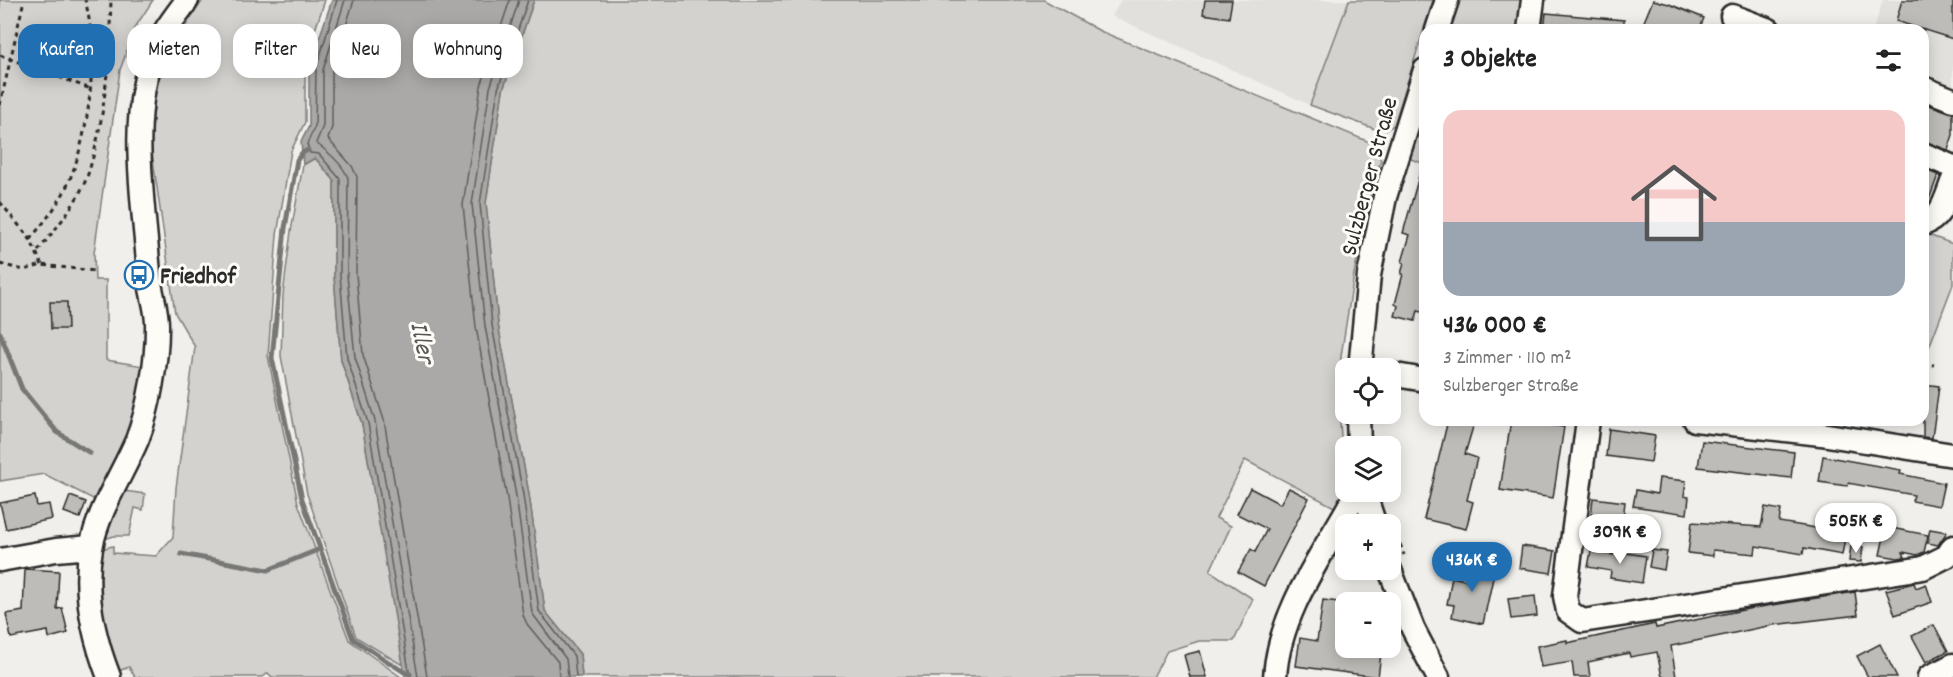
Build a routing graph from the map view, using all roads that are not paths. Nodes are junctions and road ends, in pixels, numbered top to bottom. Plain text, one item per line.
1 (187, 0) edge
2 (1447, 0) edge
3 (1533, 0) edge
4 (1731, 15) edge
5 (1439, 24) edge
6 (1530, 24) edge
7 (1754, 24) edge
8 (1419, 89) edge
9 (1929, 90) edge
10 (1953, 100) edge
11 (1929, 157) edge
12 (1953, 167) edge
13 (1953, 180) edge
14 (1929, 222) edge
15 (1364, 358) edge
16 (1401, 374) edge
17 (1419, 375) edge
18 (1587, 426) edge
19 (1804, 426) edge
20 (1822, 427) edge
21 (1953, 455) edge
22 (1352, 502) edge
23 (91, 547) junction
24 (1953, 547) edge
25 (0, 560) edge
26 (1394, 580) edge
27 (1953, 665) edge
28 (109, 677) edge
29 (1275, 677) edge
30 (1438, 677) edge
31 (1929, 677) edge

1 - 23 street
2 - 5 street
3 - 6 street
4 - 7 street
8 - 15 street, Sulzberger Straße
9 - 10 street
11 - 12 street
13 - 14 street
16 - 17 street
18 - 24 street
19 - 20 street
20 - 21 street
22 - 29 street
23 - 25 street
23 - 28 street
26 - 30 street
27 - 31 street

